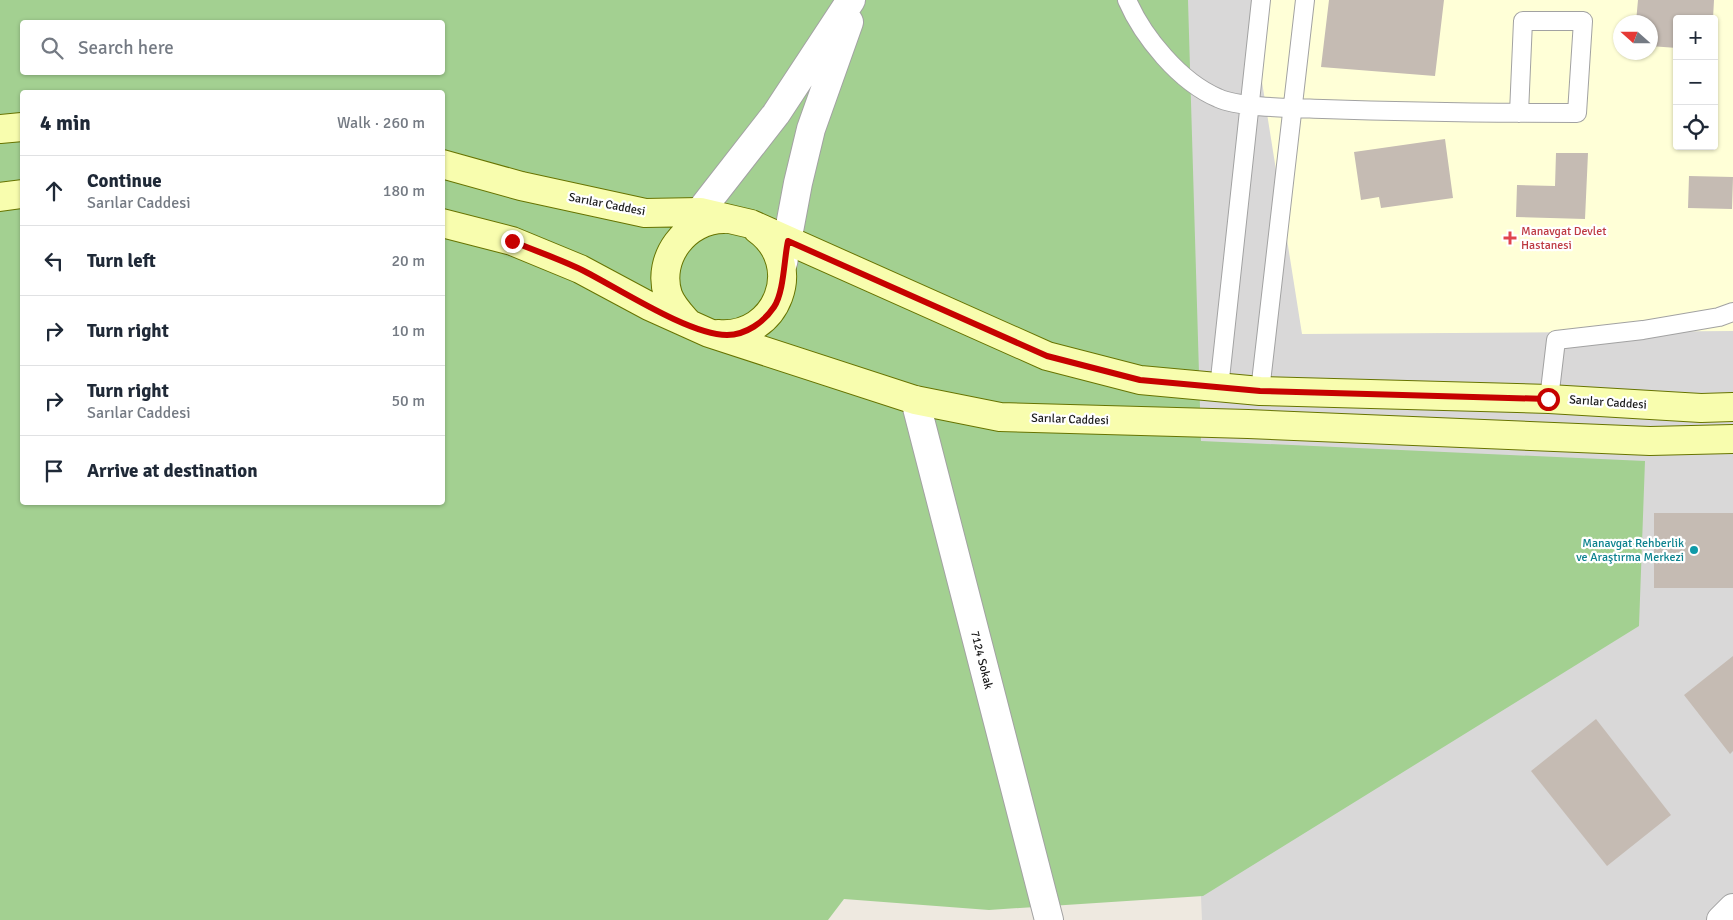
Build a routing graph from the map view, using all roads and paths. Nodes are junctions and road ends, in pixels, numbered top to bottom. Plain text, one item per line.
1 (851, 0) edge
2 (856, 0) edge
3 (1127, 0) edge
4 (1260, 0) edge
5 (1305, 0) edge
6 (1248, 104) junction
7 (1292, 108) junction
8 (1519, 113) junction
9 (20, 127) edge
10 (0, 129) edge
11 (445, 165) edge
12 (20, 194) edge
13 (0, 197) edge
14 (700, 212) junction
15 (742, 222) junction
16 (445, 224) edge
17 (680, 238) junction
18 (788, 241) junction
19 (782, 269) junction
20 (1733, 312) edge
21 (700, 329) junction
22 (1219, 388) junction
23 (1260, 391) junction
24 (1548, 399) junction
25 (915, 400) junction
26 (1733, 407) edge
27 (1733, 439) edge
28 (1733, 908) edge
29 (1049, 920) edge
30 (1720, 920) edge

1 - 14 street
2 - 18 street
3 - 6 lane
4 - 6 lane
5 - 7 lane
6 - 7 lane
6 - 22 lane
7 - 8 lane
7 - 23 lane
8 - 8 lane
9 - 10 street
11 - 14 street, Sarılar Caddesi
12 - 13 street
14 - 15 street, Sarılar Caddesi
14 - 17 street
15 - 17 street
15 - 18 street, Sarılar Caddesi
15 - 19 street
16 - 21 street, Sarılar Caddesi
17 - 21 street
18 - 19 street
18 - 22 street, Sarılar Caddesi
19 - 21 street
20 - 24 lane
21 - 25 street, Sarılar Caddesi
22 - 23 street, Sarılar Caddesi
23 - 24 street, Sarılar Caddesi
24 - 26 street, Sarılar Caddesi
25 - 27 street, Sarılar Caddesi
25 - 29 street, 7124 Sokak
28 - 30 street

